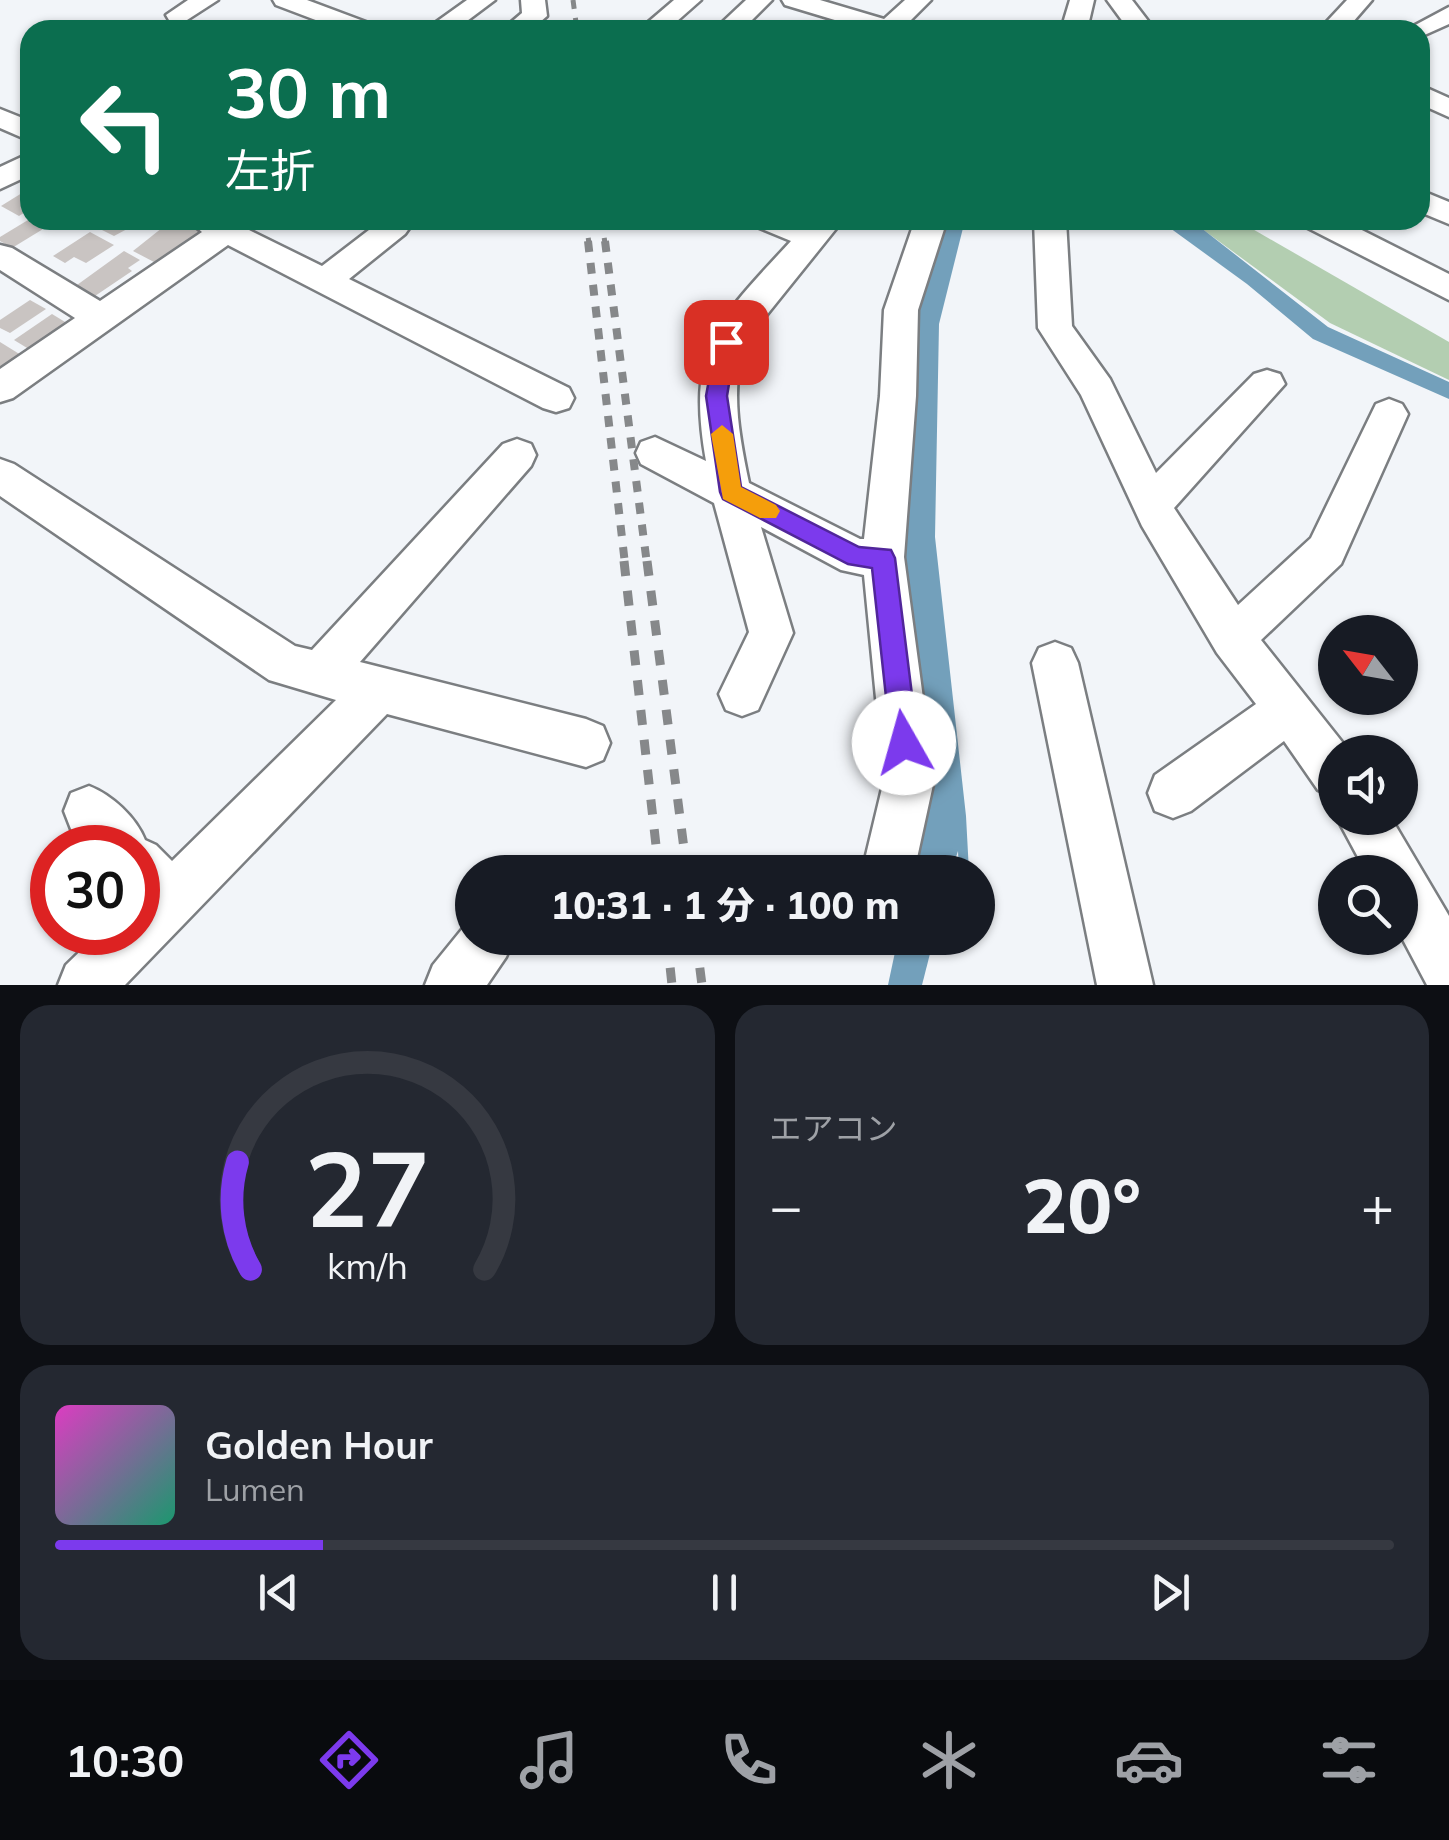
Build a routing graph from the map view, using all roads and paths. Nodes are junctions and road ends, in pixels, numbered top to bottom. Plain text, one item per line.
1 (206, 0) edge
2 (285, 0) edge
3 (368, 0) edge
4 (483, 0) edge
5 (689, 0) edge
6 (760, 0) edge
7 (794, 0) edge
8 (919, 0) edge
9 (1118, 0) edge
10 (1319, 0) edge
11 (178, 15) dead end
12 (1345, 16) edge
13 (336, 19) joint
14 (453, 20) edge
15 (664, 20) edge
16 (738, 20) edge
17 (857, 20) edge
18 (893, 20) edge
19 (1134, 20) edge
20 (216, 230) edge
21 (235, 230) edge
22 (390, 230) edge
23 (818, 230) edge
24 (928, 230) edge
25 (1050, 230) edge
26 (1336, 230) edge
27 (1, 256) edge
28 (325, 281) junction
29 (1449, 288) edge
30 (101, 318) junction
31 (1267, 384) dead end
32 (0, 388) edge
33 (556, 398) dead end
34 (1389, 414) dead end
35 (655, 453) dead end
36 (518, 455) dead end
37 (0, 475) edge
38 (731, 492) junction
39 (1151, 506) junction
40 (883, 558) junction
41 (1234, 638) junction
42 (1055, 663) dead end
43 (320, 674) junction
44 (379, 690) junction
45 (742, 694) dead end
46 (1288, 709) junction
47 (586, 743) dead end
48 (1318, 750) edge
49 (1173, 793) dead end
50 (89, 810) dead end
51 (102, 825) edge
52 (892, 855) edge
53 (160, 876) edge
54 (1418, 913) edge
55 (106, 955) edge
56 (475, 955) edge
57 (1449, 971) edge
58 (86, 985) edge
59 (453, 985) edge
60 (1124, 985) edge

1 - 11 street
2 - 13 street
3 - 13 street
4 - 14 street
5 - 15 street
6 - 16 street
7 - 17 street
8 - 18 street
9 - 19 street
10 - 12 street
20 - 30 street
21 - 28 street
22 - 28 street
23 - 38 street
24 - 40 street
25 - 39 street
26 - 29 street
27 - 30 street
28 - 33 street
30 - 32 street
31 - 39 street
34 - 41 street
35 - 38 street
36 - 43 street
37 - 43 street
38 - 40 street
38 - 45 street
39 - 41 street
40 - 52 street
41 - 46 street
42 - 60 street
43 - 44 street
44 - 47 street
44 - 53 street
46 - 48 street
46 - 49 street
50 - 51 street
54 - 57 street
55 - 58 street
56 - 59 street

